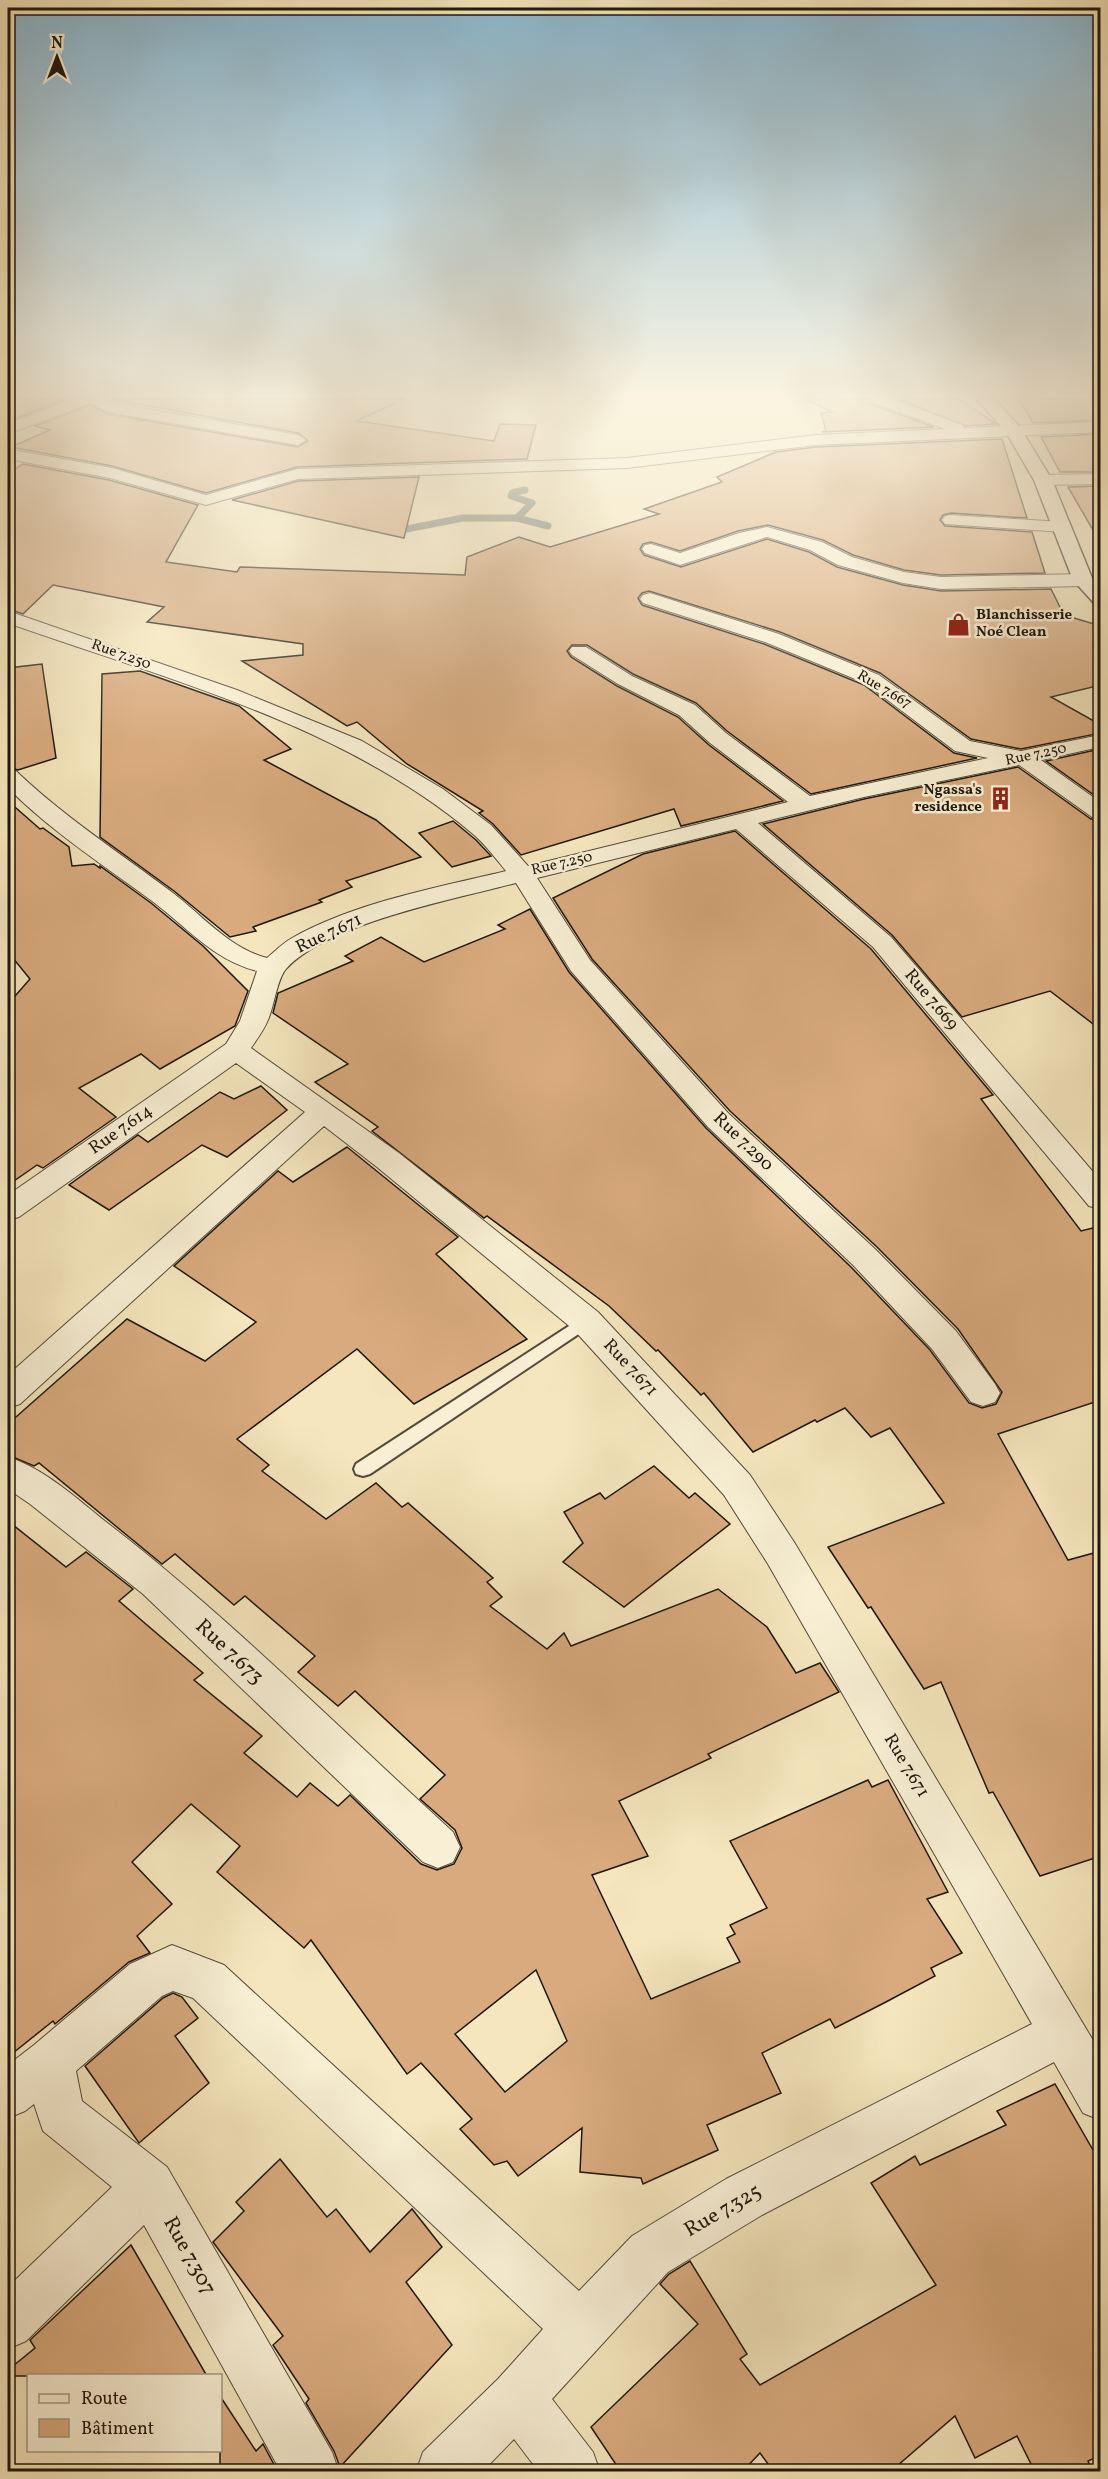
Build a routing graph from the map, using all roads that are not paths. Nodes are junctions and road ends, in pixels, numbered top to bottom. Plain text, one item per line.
1 (1057, 515) edge
2 (951, 520) dead end
3 (1062, 527) junction
4 (651, 549) dead end
5 (1083, 580) junction
6 (1101, 598) edge
7 (650, 599) dead end
8 (8, 617) edge
9 (579, 651) dead end
10 (1101, 741) edge
11 (1024, 758) junction
12 (8, 776) edge
13 (807, 805) junction
14 (1101, 812) edge
15 (742, 822) junction
16 (522, 874) junction
17 (272, 967) junction
18 (236, 1050) junction
19 (323, 1111) junction
20 (1101, 1199) edge
21 (8, 1210) edge
22 (586, 1321) junction
23 (983, 1393) dead end
24 (8, 1395) edge
25 (363, 1468) dead end
26 (8, 1471) edge
27 (438, 1847) dead end
28 (1064, 2032) junction
29 (51, 2062) junction
30 (8, 2094) edge
31 (1101, 2096) edge
32 (149, 2185) junction
33 (8, 2323) edge
34 (580, 2327) junction
35 (518, 2398) junction
36 (312, 2472) edge
37 (443, 2472) edge
38 (573, 2472) edge

1 - 3 main road
2 - 3 street
3 - 5 main road
4 - 5 street
5 - 6 main road
7 - 11 street, Rue 7.667
8 - 16 street, Rue 7.250
9 - 13 street
10 - 11 street, Rue 7.250
11 - 13 street, Rue 7.250
11 - 14 street, Rue 7.667
12 - 17 street
13 - 15 street, Rue 7.250
15 - 16 street, Rue 7.250
15 - 20 street, Rue 7.669
16 - 17 street, Rue 7.671
16 - 23 street, Rue 7.290
17 - 18 street
18 - 19 street, Rue 7.671
18 - 21 street, Rue 7.614
19 - 22 street, Rue 7.671
19 - 24 street
22 - 25 lane
22 - 28 street, Rue 7.671
26 - 27 street, Rue 7.673
28 - 31 street, Rue 7.671
28 - 34 street, Rue 7.325
29 - 30 street
29 - 32 street, Rue 7.307
29 - 34 street
32 - 33 street
32 - 36 street, Rue 7.307
34 - 35 street, Rue 7.325
35 - 37 street, Rue 7.325
35 - 38 street

